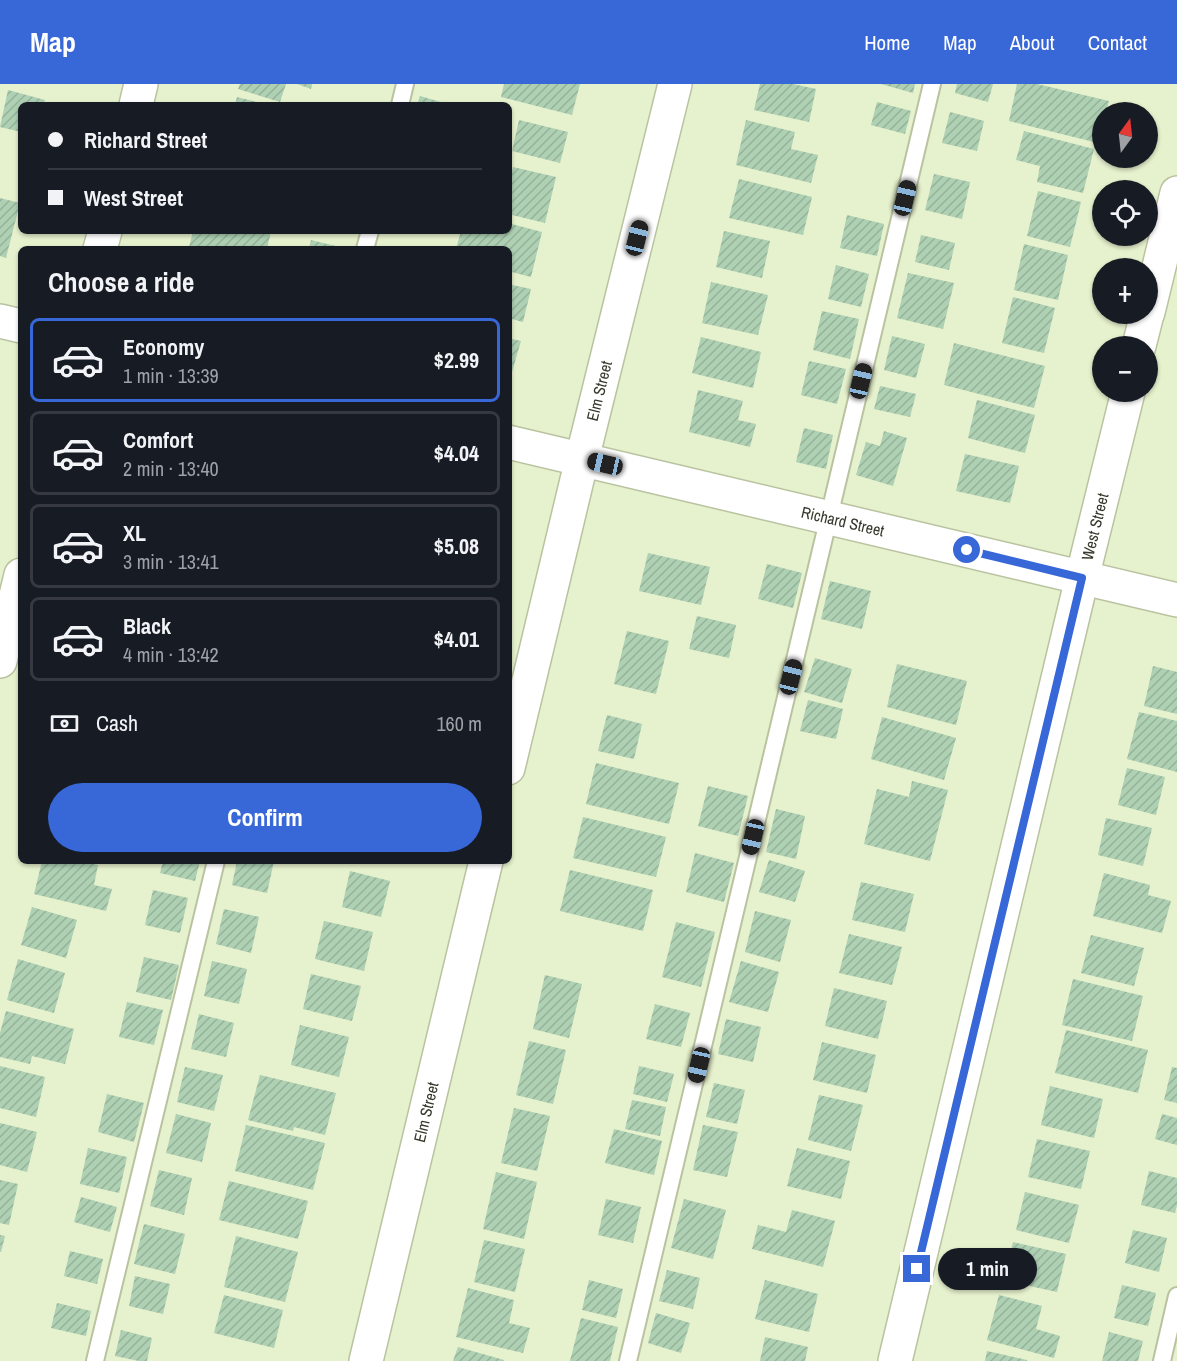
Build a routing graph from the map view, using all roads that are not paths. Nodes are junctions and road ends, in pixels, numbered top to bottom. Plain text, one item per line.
1 (141, 84) edge
2 (405, 84) edge
3 (675, 84) edge
4 (932, 84) edge
5 (137, 102) edge
6 (401, 102) edge
7 (1177, 193) edge
8 (1158, 269) edge
9 (0, 321) edge
10 (18, 325) edge
11 (1126, 402) edge
12 (512, 443) edge
13 (582, 459) junction
14 (829, 518) junction
15 (1082, 578) junction
16 (18, 587) edge
17 (1177, 600) edge
18 (0, 661) edge
19 (512, 751) edge
20 (215, 864) edge
21 (485, 864) edge
22 (1177, 1296) edge
23 (95, 1361) edge
24 (366, 1361) edge
25 (628, 1361) edge
26 (895, 1361) edge
27 (1161, 1361) edge

1 - 5 street
2 - 6 lane
3 - 13 street, Elm Street
4 - 14 lane
7 - 8 street
9 - 10 street
11 - 15 street, West Street
12 - 13 street, Richard Street
13 - 14 street, Richard Street
13 - 19 street, Elm Street
14 - 15 street, Richard Street
14 - 25 lane
15 - 17 street, Richard Street
15 - 26 street, West Street
16 - 18 street
20 - 23 lane
21 - 24 street, Elm Street
22 - 27 lane

